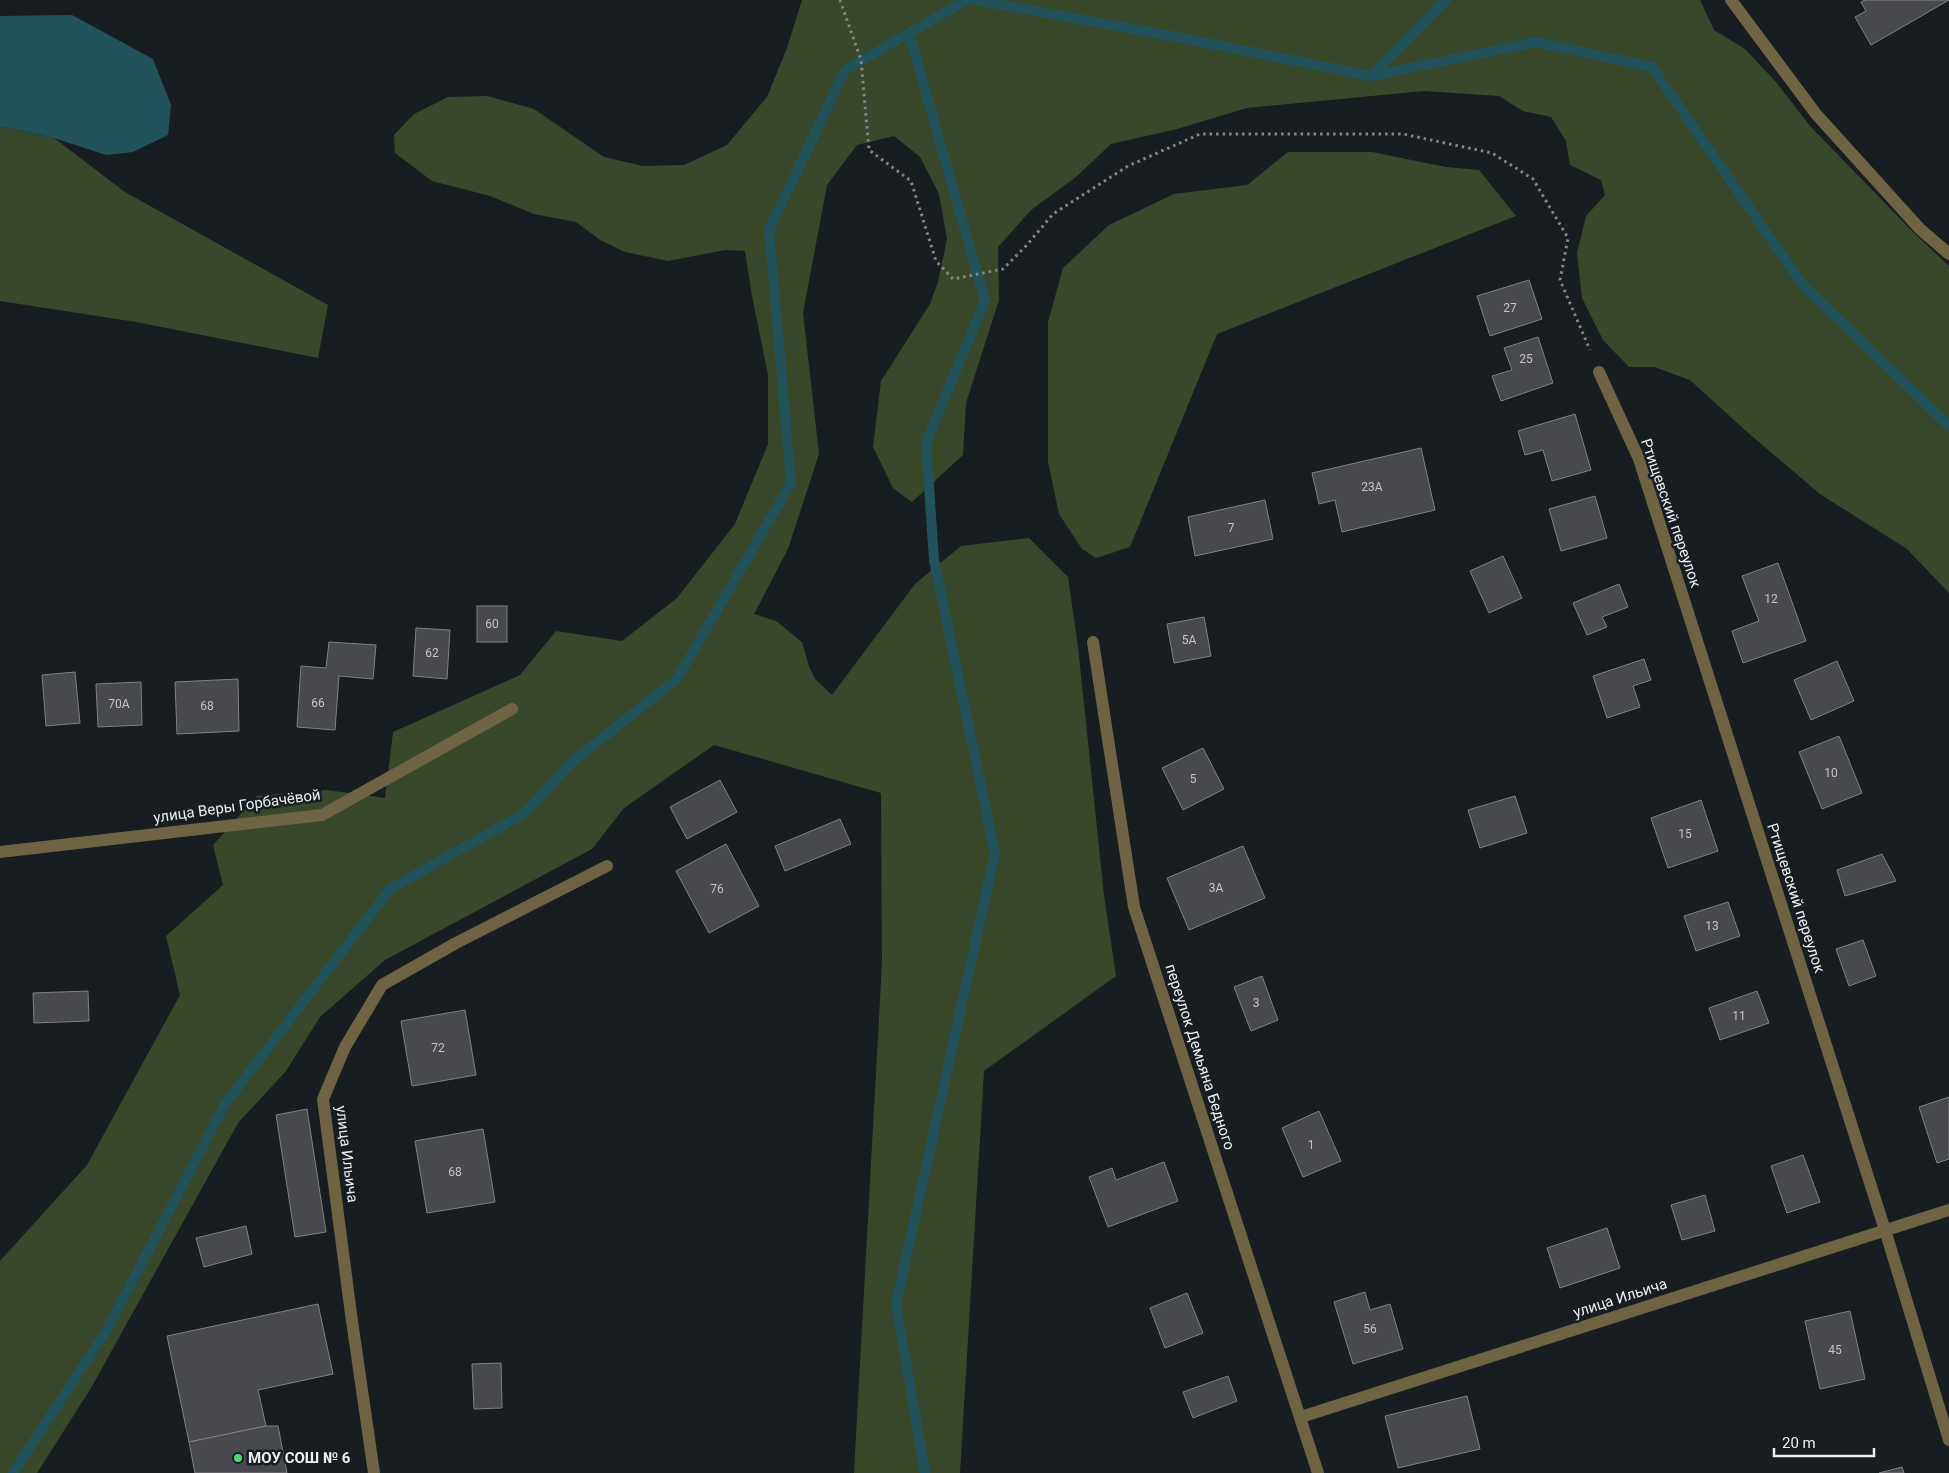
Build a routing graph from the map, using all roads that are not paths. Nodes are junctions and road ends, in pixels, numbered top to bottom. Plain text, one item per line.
1 (1731, 0) edge
2 (1949, 254) edge
3 (1599, 372) road end
4 (1093, 642) dead end
5 (512, 709) dead end
6 (0, 852) edge
7 (607, 866) dead end
8 (1949, 1210) edge
9 (1885, 1230) junction
10 (1301, 1417) junction
11 (1949, 1440) edge
12 (374, 1473) edge
13 (1318, 1473) edge

1 - 2 street
3 - 9 street, Ртищевский переулок
4 - 10 street, переулок Демьяна Бедного
5 - 6 street, улица Веры Горбачёвой
7 - 12 street, улица Ильича
8 - 9 street, улица Ильича
9 - 10 street, улица Ильича
9 - 11 street, Ртищевский переулок
10 - 13 street, переулок Демьяна Бедного

